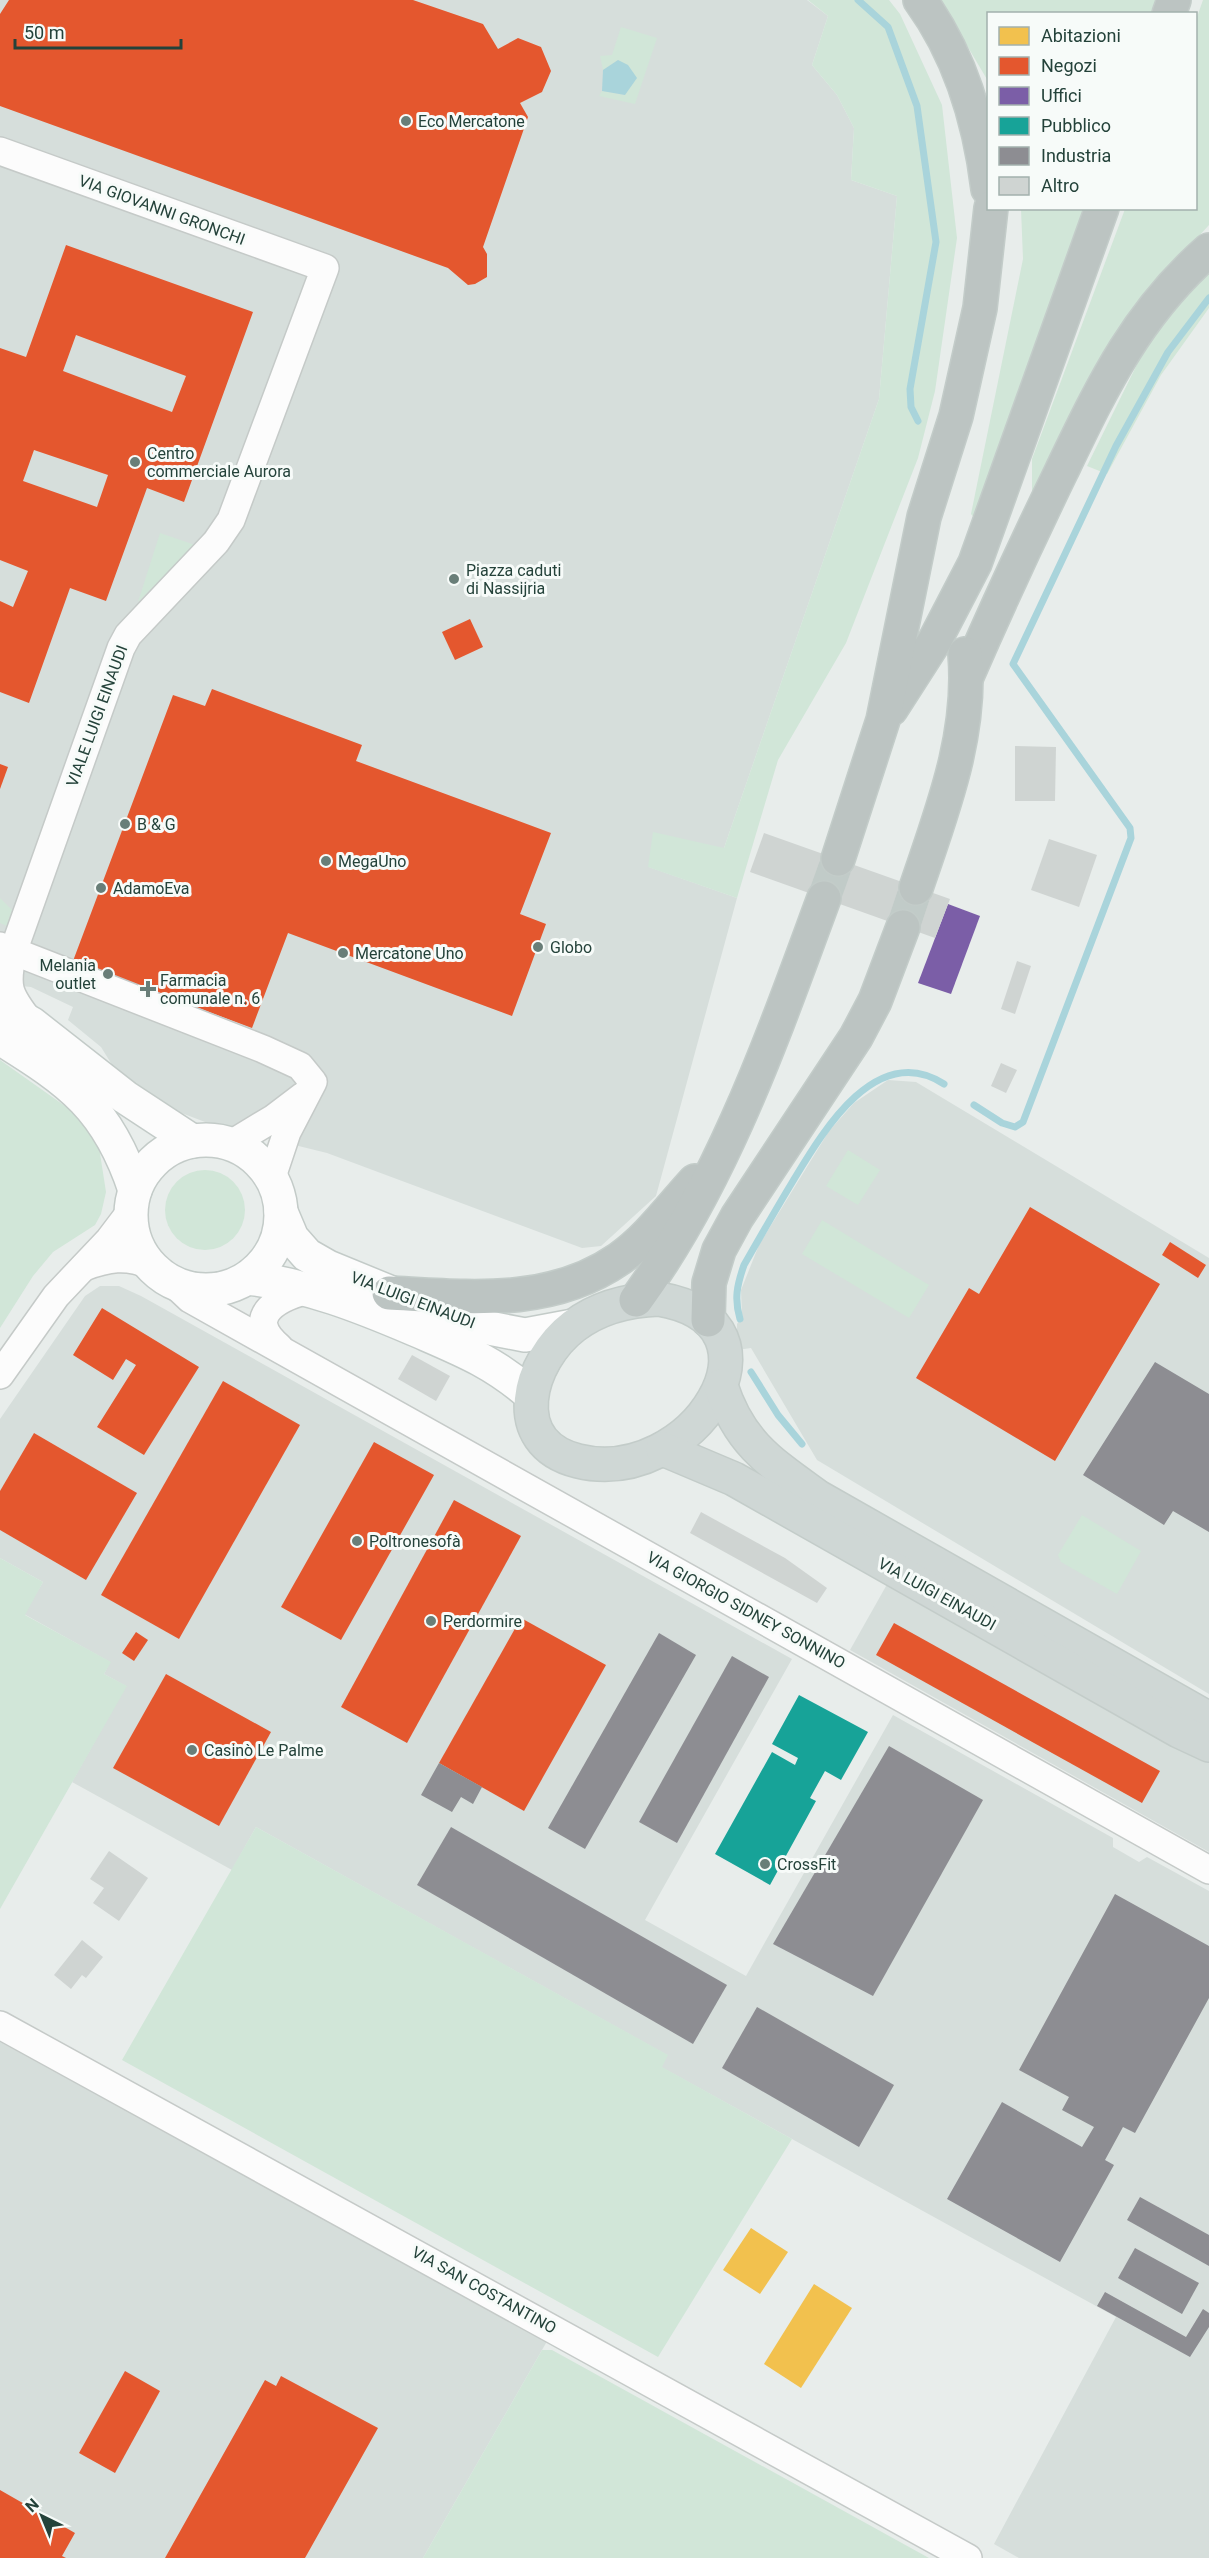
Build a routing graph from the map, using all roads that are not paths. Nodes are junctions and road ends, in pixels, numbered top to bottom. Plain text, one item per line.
1 (920, 0) edge
2 (0, 151) edge
3 (987, 181) edge
4 (991, 210) edge
5 (1101, 210) edge
6 (1209, 250) edge
7 (325, 268) joint
8 (975, 563) junction
9 (967, 676) junction
10 (883, 720) junction
11 (838, 859) tunnel mouth
12 (916, 888) tunnel mouth
13 (824, 898) tunnel mouth
14 (903, 927) tunnel mouth
15 (7, 949) edge
16 (0, 1006) edge
17 (32, 1024) junction
18 (0, 1038) edge
19 (306, 1094) junction
20 (192, 1141) junction
21 (231, 1144) junction
22 (720, 1153) junction
23 (272, 1177) junction
24 (133, 1201) junction
25 (281, 1212) junction
26 (83, 1267) junction
27 (161, 1274) junction
28 (248, 1278) junction
29 (312, 1289) junction
30 (389, 1293) junction
31 (636, 1300) junction
32 (708, 1320) junction
33 (573, 1326) junction
34 (282, 1350) junction
35 (0, 1375) edge
36 (721, 1386) junction
37 (530, 1394) junction
38 (663, 1449) junction
39 (1209, 1719) edge
40 (1209, 1745) edge
41 (1209, 1870) edge
42 (0, 2025) edge
43 (968, 2558) edge

1 - 3 highway
2 - 7 street, VIA GIOVANNI GRONCHI
4 - 10 highway
5 - 8 highway
6 - 9 highway
7 - 15 street, VIALE LUIGI EINAUDI
8 - 9 highway
8 - 10 highway
9 - 12 highway
10 - 11 highway
13 - 22 highway
14 - 32 highway
15 - 17 street, VIALE LUIGI EINAUDI
15 - 19 street
16 - 17 main road
17 - 20 main road
18 - 24 main road
19 - 21 street
19 - 23 street
20 - 21 main road, VIA LUIGI EINAUDI
20 - 24 main road, VIA LUIGI EINAUDI
21 - 23 main road, VIA LUIGI EINAUDI
22 - 30 highway
22 - 31 highway
23 - 25 main road, VIA LUIGI EINAUDI
24 - 26 street
24 - 27 main road
25 - 28 main road, VIA LUIGI EINAUDI
25 - 30 main road, VIA LUIGI EINAUDI
26 - 27 street
26 - 35 street
27 - 28 main road, VIA LUIGI EINAUDI
27 - 34 street, VIA GIORGIO SIDNEY SONNINO
28 - 29 main road, VIA LUIGI EINAUDI
29 - 34 street, VIA GIORGIO SIDNEY SONNINO
29 - 37 main road, VIA LUIGI EINAUDI
30 - 33 main road, VIA LUIGI EINAUDI
31 - 32 main road, VIA LUIGI EINAUDI
31 - 33 main road, VIA LUIGI EINAUDI
32 - 36 main road, VIA LUIGI EINAUDI
33 - 37 main road, VIA LUIGI EINAUDI
34 - 41 street, VIA GIORGIO SIDNEY SONNINO
36 - 38 main road, VIA LUIGI EINAUDI
36 - 39 main road, VIA LUIGI EINAUDI
37 - 38 main road, VIA LUIGI EINAUDI
38 - 40 main road, VIA LUIGI EINAUDI
42 - 43 street, VIA SAN COSTANTINO

